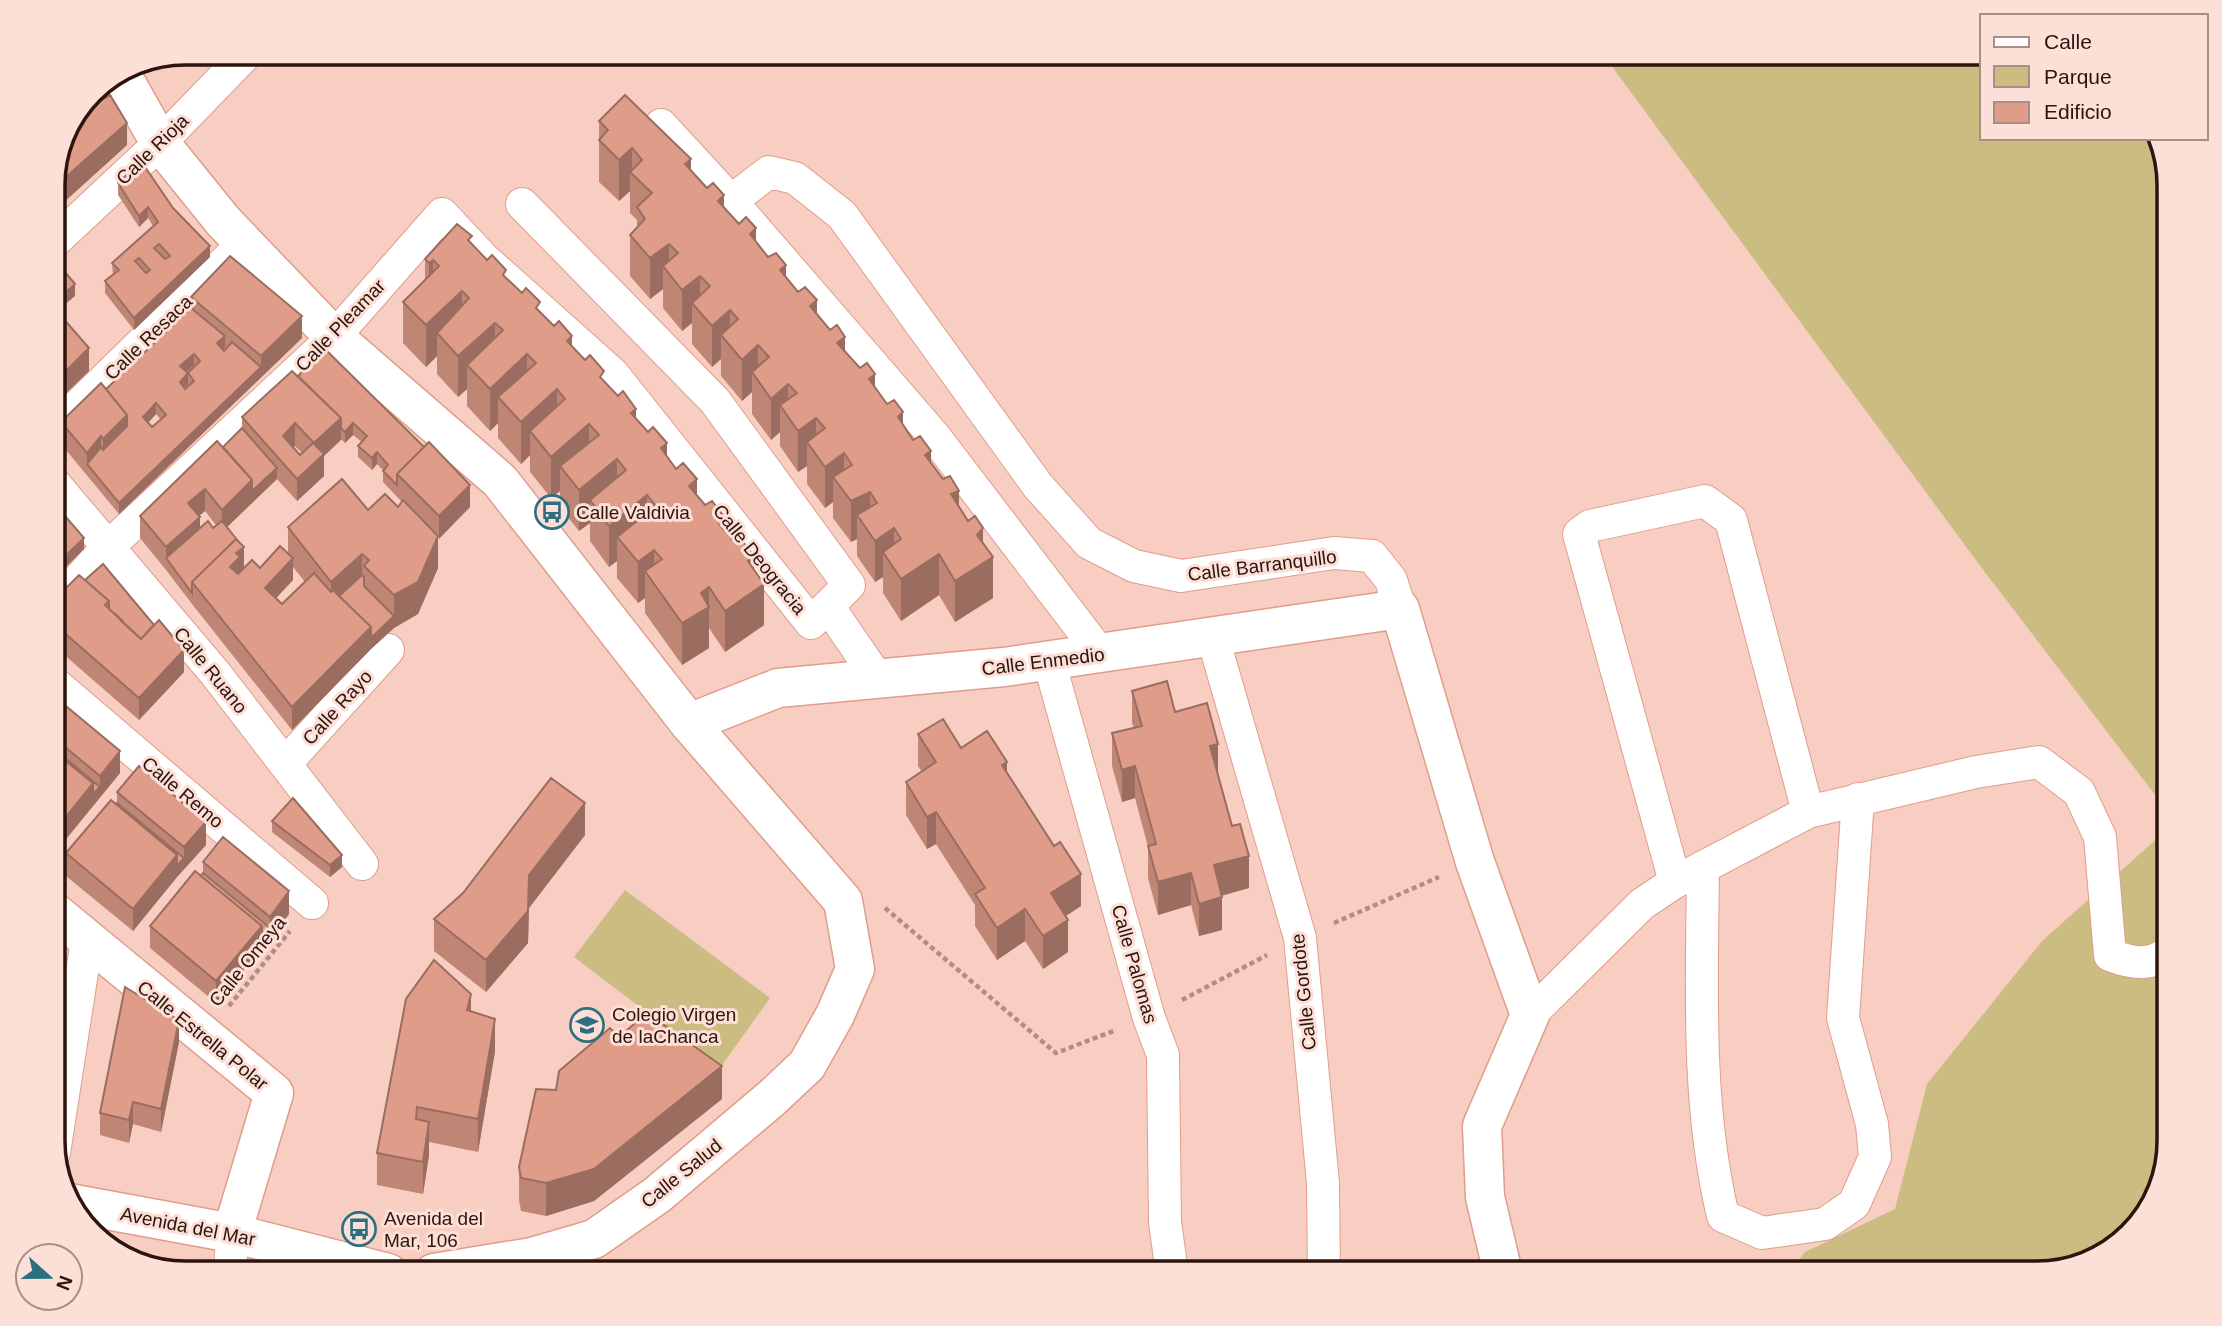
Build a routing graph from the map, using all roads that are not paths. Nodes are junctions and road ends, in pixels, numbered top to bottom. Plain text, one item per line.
1 (235, 65) edge
2 (125, 81) edge
3 (661, 125) dead end
4 (160, 143) junction
5 (731, 201) junction
6 (522, 204) dead end
7 (442, 214) joint
8 (65, 232) edge
9 (244, 243) junction
10 (334, 337) junction
11 (65, 418) edge
12 (65, 497) edge
13 (107, 548) junction
14 (65, 594) edge
15 (828, 606) junction
16 (1400, 609) junction
17 (1213, 638) junction
18 (388, 650) dead end
19 (1100, 653) junction
20 (1049, 660) junction
21 (878, 678) junction
22 (65, 692) edge
23 (689, 723) junction
24 (285, 764) junction
25 (1858, 799) junction
26 (1808, 812) junction
27 (362, 864) dead end
28 (1703, 867) junction
29 (1675, 882) junction
30 (312, 903) road end
31 (65, 921) edge
32 (87, 940) junction
33 (2157, 960) edge
34 (1530, 1016) junction
35 (65, 1082) edge
36 (84, 1206) edge
37 (232, 1233) junction
38 (594, 1239) junction
39 (231, 1261) edge
40 (341, 1261) edge
41 (508, 1261) edge
42 (584, 1261) edge
43 (1170, 1261) edge
44 (1324, 1261) edge
45 (1500, 1261) edge

1 - 4 street, Calle Rioja
2 - 4 street
3 - 5 street
4 - 8 street, Calle Rioja
4 - 9 street
5 - 16 street, Calle Barranquillo
5 - 19 street
6 - 15 street, Calle Deogracia
7 - 10 street, Calle Pleamar
7 - 15 street, Calle Deogracia
9 - 10 street
9 - 11 street, Calle Resaca
10 - 13 street, Calle Pleamar
10 - 23 street
12 - 13 street, Calle Ruano
13 - 14 street, Calle Pleamar
13 - 24 street, Calle Ruano
15 - 21 street
16 - 17 street, Calle Enmedio
16 - 34 street, Calle Barranquillo
17 - 19 street, Calle Enmedio
17 - 44 street, Calle Gordote
18 - 24 street, Calle Rayo
19 - 20 street, Calle Enmedio
20 - 21 street, Calle Enmedio
20 - 43 street, Calle Palomas
21 - 23 street, Calle Enmedio
22 - 30 street, Calle Remo
23 - 38 street, Calle Salud
24 - 27 street, Calle Ruano
25 - 26 street
25 - 28 street
25 - 33 street
26 - 28 street
26 - 29 street
28 - 29 street
29 - 34 street
31 - 32 street, Calle Estrella Polar
32 - 35 street
32 - 37 street, Calle Estrella Polar
34 - 45 street
36 - 37 street, Avenida del Mar
37 - 39 street, Calle Estrella Polar
37 - 40 street, Avenida del Mar
38 - 41 street, Calle Salud
38 - 42 street

